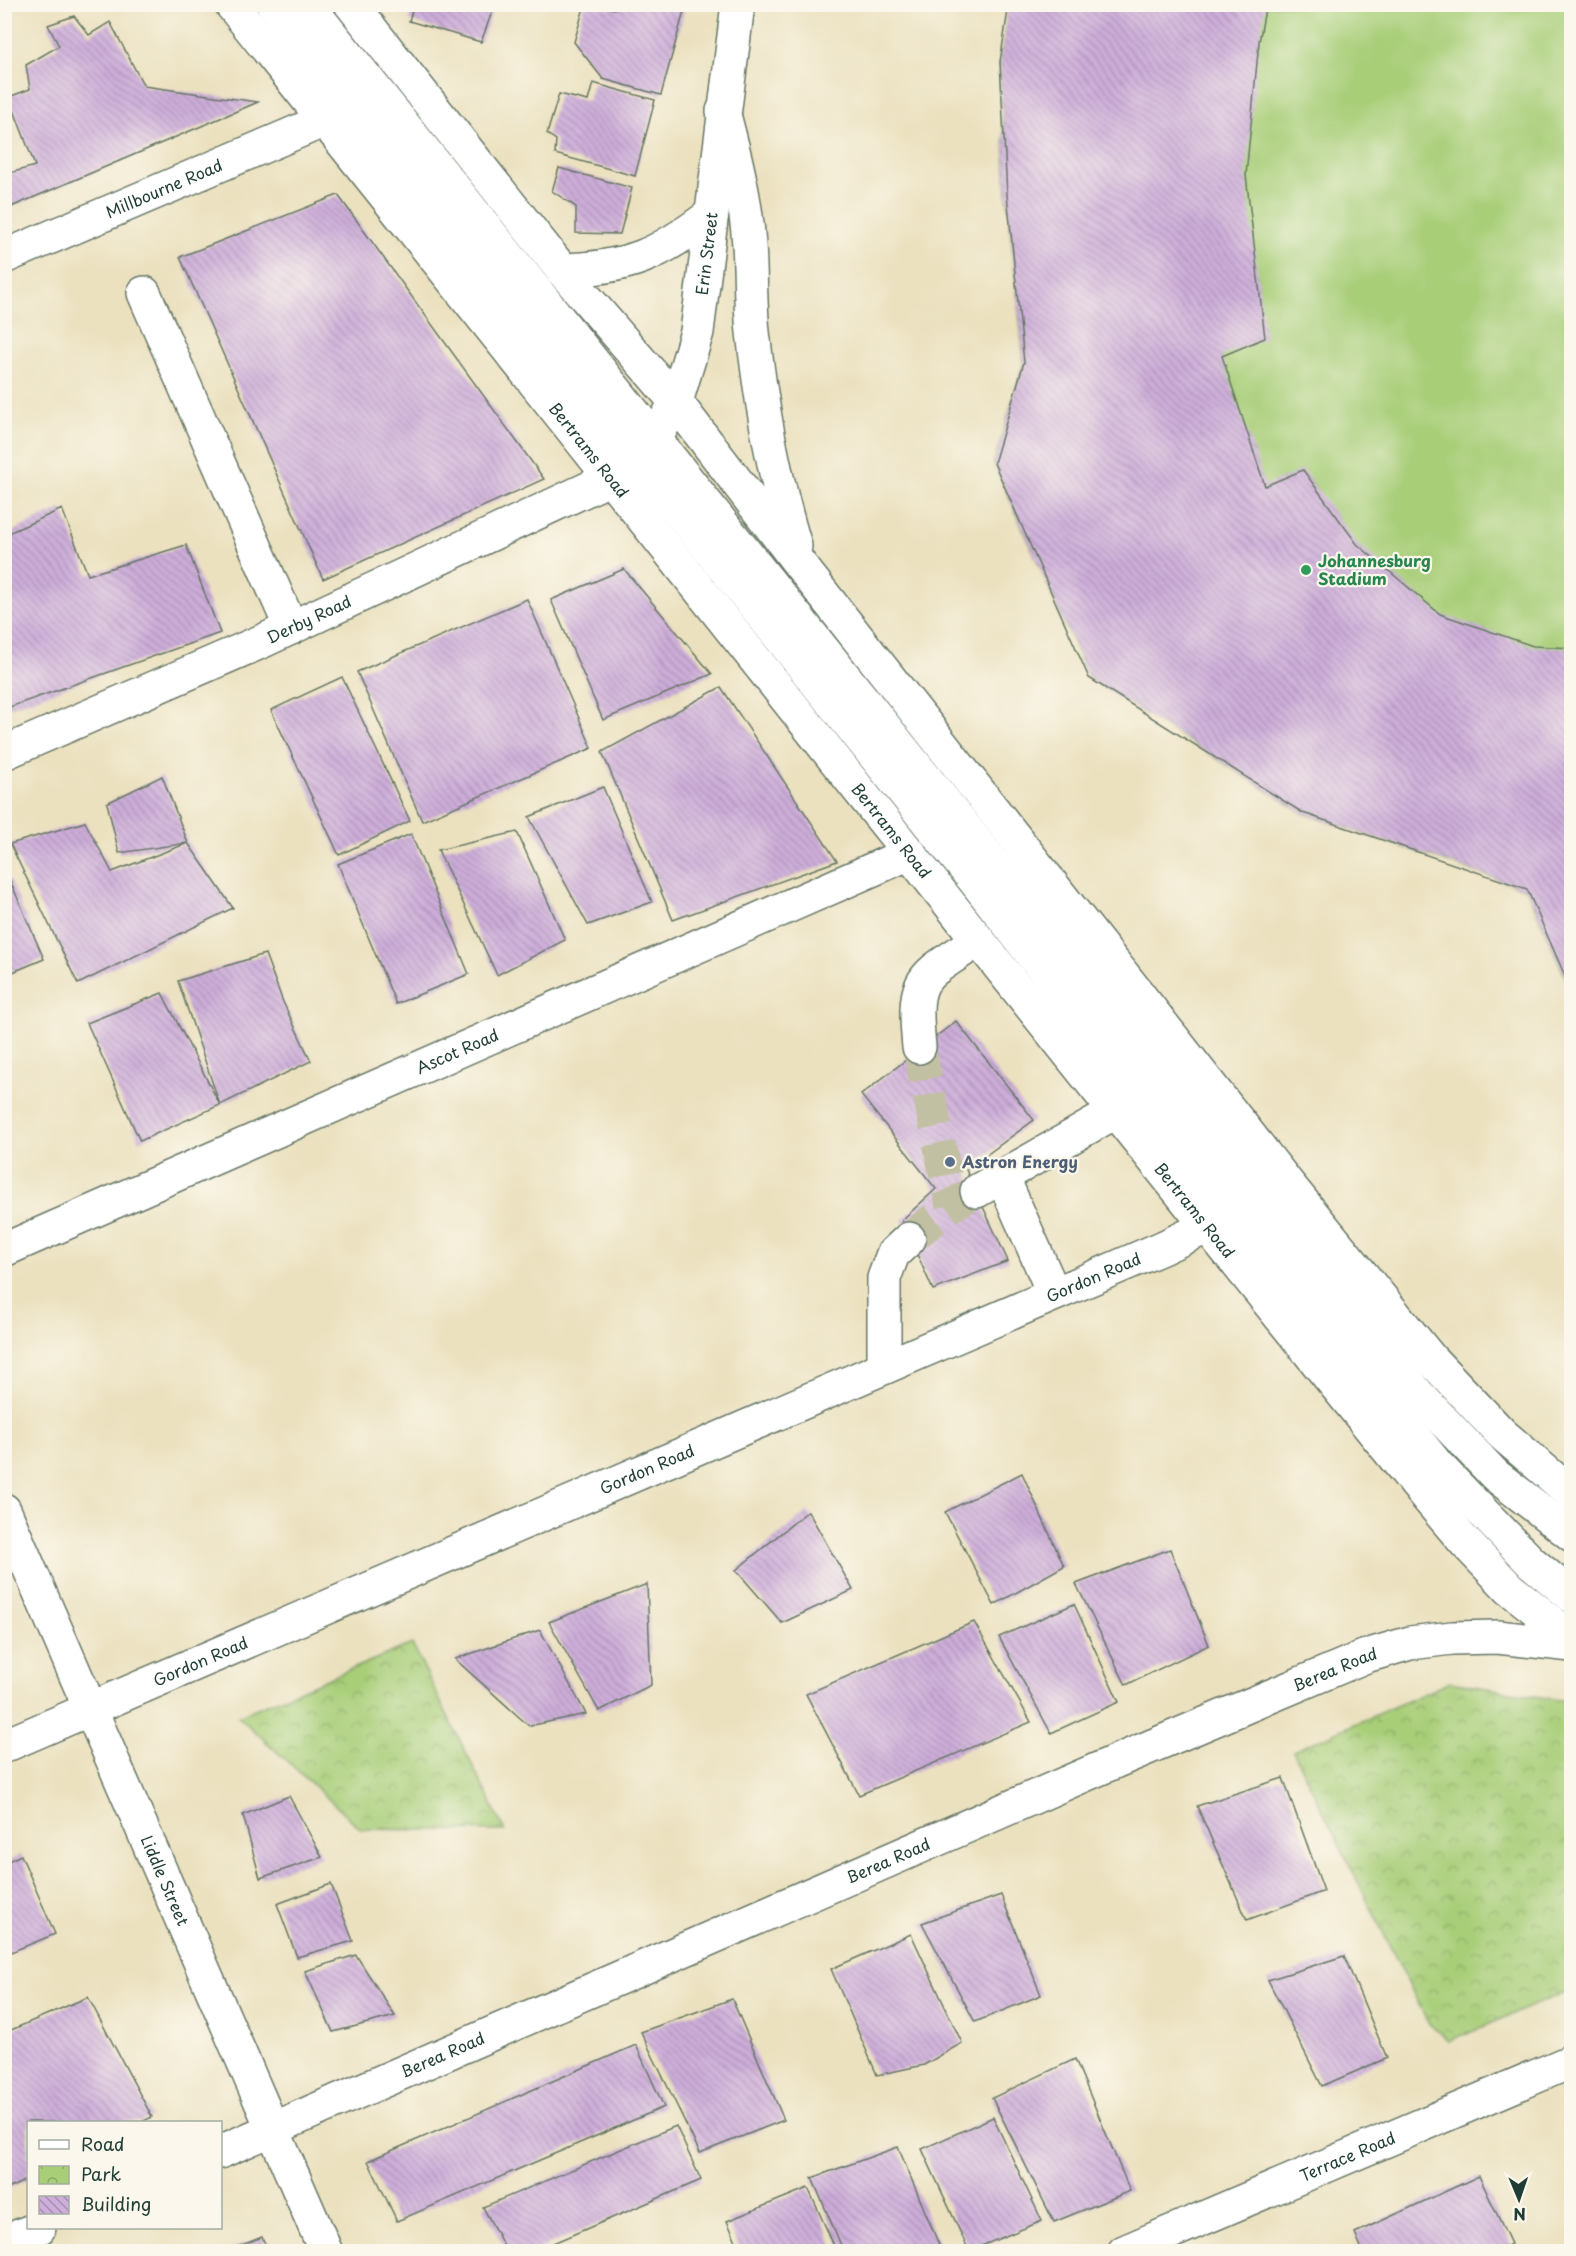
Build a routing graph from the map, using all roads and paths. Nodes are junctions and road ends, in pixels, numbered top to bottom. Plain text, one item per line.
1 (231, 4) edge
2 (273, 4) edge
3 (307, 4) edge
4 (351, 4) edge
5 (738, 4) edge
6 (723, 111) junction
7 (324, 120) junction
8 (712, 214) junction
9 (4, 257) edge
10 (562, 270) junction
11 (144, 293) dead end
12 (676, 402) junction
13 (633, 459) junction
14 (801, 566) junction
15 (291, 628) junction
16 (4, 753) edge
17 (910, 854) junction
18 (978, 940) junction
19 (920, 1047) tunnel mouth
20 (1115, 1112) junction
21 (1274, 1191) junction
22 (1219, 1221) junction
23 (909, 1239) tunnel mouth
24 (4, 1250) edge
25 (1053, 1294) junction
26 (884, 1367) junction
27 (1572, 1494) edge
28 (4, 1510) edge
29 (1572, 1535) edge
30 (1572, 1596) edge
31 (1572, 1638) edge
32 (1572, 1645) edge
33 (91, 1707) junction
34 (4, 1746) edge
35 (1572, 2061) edge
36 (273, 2130) junction
37 (222, 2151) edge
38 (36, 2229) edge
39 (4, 2242) edge
40 (326, 2252) edge
41 (1124, 2252) edge

1 - 7 street, Bertrams Road
2 - 13 street
3 - 13 street
4 - 10 street
5 - 6 street, Erin Street
6 - 8 street, Erin Street
6 - 14 street
7 - 9 street, Millbourne Road
7 - 13 street, Bertrams Road
8 - 10 street
8 - 12 street, Erin Street
10 - 12 street
11 - 15 street
12 - 13 street, Erin Street
12 - 14 street
13 - 15 street, Derby Road
13 - 17 street, Bertrams Road
13 - 21 street
13 - 22 street
14 - 21 street
15 - 16 street, Derby Road
17 - 18 street, Bertrams Road
17 - 24 street, Ascot Road
18 - 19 street
18 - 20 street, Bertrams Road
20 - 22 street, Bertrams Road
20 - 25 street
21 - 22 street, Gordon Road
21 - 27 street
21 - 29 street
22 - 25 street, Gordon Road
22 - 30 street
22 - 31 street, Bertrams Road
23 - 26 street
25 - 26 street, Gordon Road
26 - 33 street, Gordon Road
28 - 33 street, Liddle Street
32 - 36 street, Berea Road
33 - 34 street, Gordon Road
33 - 36 street, Liddle Street
35 - 41 street, Terrace Road
36 - 37 street, Berea Road
36 - 40 street, Liddle Street
38 - 39 street

